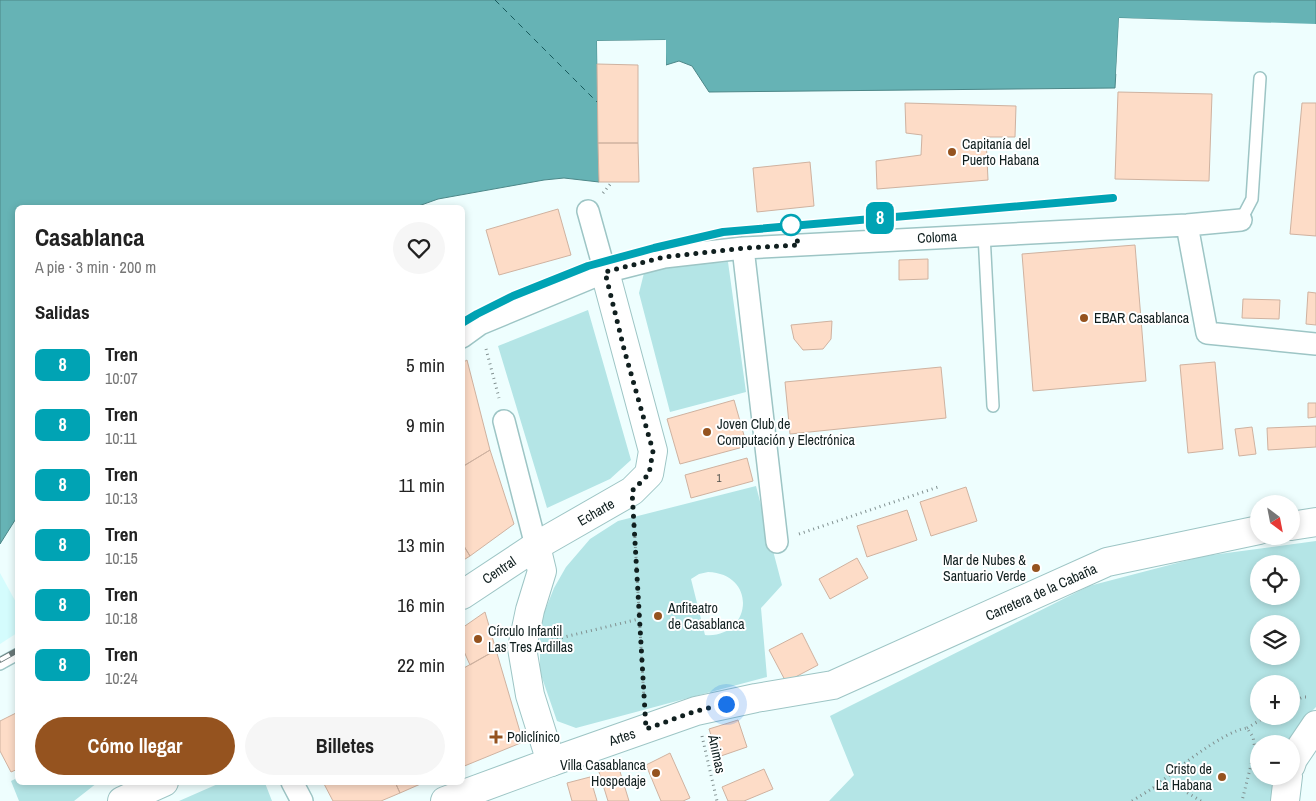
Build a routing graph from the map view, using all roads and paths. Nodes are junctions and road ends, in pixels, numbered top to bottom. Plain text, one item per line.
1 (1260, 78) dead end
2 (588, 211) dead end
3 (1241, 220) joint
4 (1187, 224) junction
5 (984, 234) junction
6 (744, 248) junction
7 (605, 272) junction
8 (480, 324) junction
9 (465, 335) edge
10 (1316, 344) edge
11 (993, 406) dead end
12 (504, 421) joint
13 (938, 487) dead end
14 (632, 491) junction
15 (1316, 522) edge
16 (1300, 525) edge
17 (1250, 532) edge
18 (777, 542) joint
19 (539, 558) junction
20 (465, 594) edge
21 (639, 619) junction
22 (522, 648) junction
23 (15, 656) edge
24 (0, 664) edge
25 (833, 685) joint
26 (1316, 697) edge
27 (1300, 698) edge
28 (696, 711) junction
29 (1316, 724) edge
30 (1252, 725) edge
31 (1247, 728) junction
32 (646, 729) junction
33 (1300, 748) edge
34 (552, 762) junction
35 (155, 785) edge
36 (294, 785) edge
37 (1287, 785) edge
38 (1153, 788) junction
39 (122, 801) edge
40 (302, 801) edge
41 (445, 801) edge
42 (717, 801) edge
43 (1132, 801) edge
44 (1201, 801) edge
45 (1242, 801) edge
46 (1285, 801) edge

1 - 3 lane
2 - 7 street, Echarte
3 - 4 street, Coloma
4 - 5 street, Coloma
4 - 10 street
5 - 6 street, Coloma
5 - 11 lane
6 - 7 street, Coloma
6 - 18 street
7 - 8 street, Coloma
7 - 14 street, Echarte
8 - 9 street, Coloma
8 - 12 path
12 - 19 street
13 - 18 path
14 - 19 street, Echarte
14 - 21 path
15 - 16 street
17 - 25 street, Carretera de la Cabaña
19 - 20 street, Central
19 - 22 street
21 - 22 path
21 - 32 path
22 - 34 street
23 - 24 lane
25 - 28 street, Artes
26 - 27 path
28 - 32 street, Artes
28 - 42 path, Ánimas
29 - 33 street
30 - 31 path
31 - 38 path
31 - 45 path
32 - 34 street, Artes
34 - 41 street, Artes
35 - 39 street
36 - 40 street
37 - 46 street
38 - 43 path
38 - 44 path

